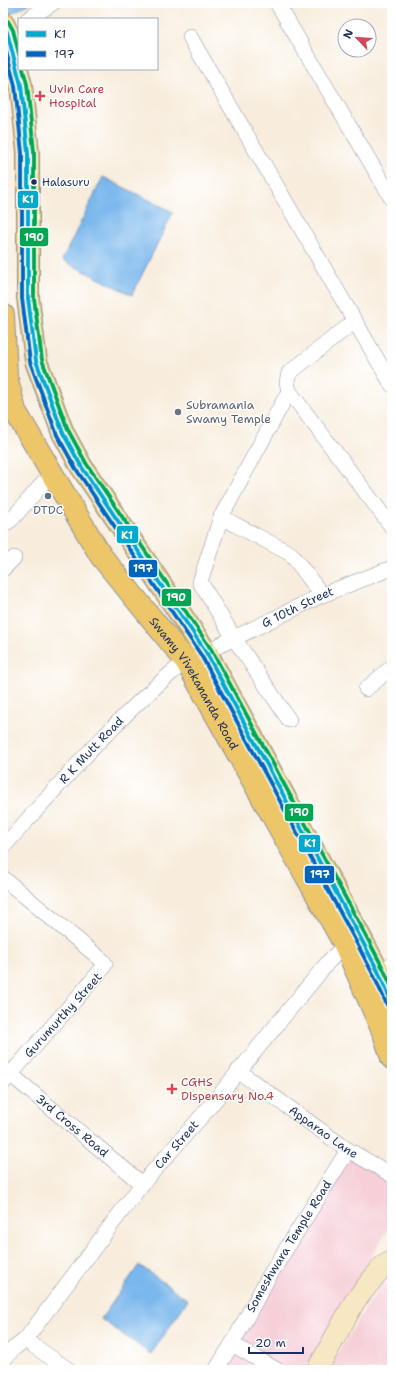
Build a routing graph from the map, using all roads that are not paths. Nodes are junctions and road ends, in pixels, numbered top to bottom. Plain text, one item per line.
1 (52, 3) edge
2 (277, 3) edge
3 (30, 18) edge
4 (8, 26) edge
5 (190, 37) dead end
6 (392, 199) edge
7 (3, 315) edge
8 (355, 322) junction
9 (37, 365) junction
10 (6, 376) junction
11 (392, 385) edge
12 (289, 391) junction
13 (9, 413) edge
14 (52, 473) junction
15 (221, 517) junction
16 (3, 521) edge
17 (392, 527) edge
18 (14, 558) dead end
19 (392, 568) edge
20 (3, 569) edge
21 (322, 596) junction
22 (234, 638) junction
23 (206, 652) junction
24 (186, 661) junction
25 (392, 667) edge
26 (366, 689) dead end
27 (289, 720) dead end
28 (3, 847) edge
29 (3, 878) edge
30 (352, 940) junction
31 (385, 968) edge
32 (392, 1003) edge
33 (392, 1058) edge
34 (238, 1071) junction
35 (5, 1075) edge
36 (348, 1150) junction
37 (392, 1175) edge
38 (142, 1184) junction
39 (392, 1261) edge
40 (14, 1344) edge
41 (232, 1344) junction
42 (3, 1361) edge
43 (69, 1370) edge
44 (216, 1370) edge
45 (277, 1370) edge
46 (317, 1370) edge

1 - 3 street
2 - 6 street
4 - 9 main road, Swamy Vivekananda Road
5 - 8 street
7 - 10 main road, Swamy Vivekananda Road
8 - 11 street
8 - 12 street
9 - 10 main road
9 - 23 main road, Swamy Vivekananda Road
10 - 13 main road, Swamy Vivekananda Road
12 - 15 street
12 - 17 street
13 - 14 main road, Swamy Vivekananda Road
14 - 16 street
14 - 24 main road, Swamy Vivekananda Road
15 - 21 street
15 - 22 street
18 - 20 street
19 - 21 street, G 10th Street
21 - 22 street, G 10th Street
22 - 23 street, G 10th Street
22 - 27 street
23 - 30 main road, Swamy Vivekananda Road
24 - 28 street, R K Mutt Road
24 - 30 main road, Swamy Vivekananda Road
25 - 26 street
29 - 35 street, Gurumurthy Street
30 - 31 main road, Swamy Vivekananda Road
30 - 33 main road, Swamy Vivekananda Road
30 - 34 street, Car Street
31 - 32 main road, Swamy Vivekananda Road
34 - 36 street, Apparao Lane
34 - 38 street, Car Street
35 - 38 street, 3rd Cross Road
36 - 37 street, Apparao Lane
36 - 41 street, Someshwara Temple Road
38 - 40 street, Car Street
39 - 46 street
40 - 42 street, Car Street
40 - 43 street
41 - 44 street, Someshwara Temple Road
41 - 45 street

